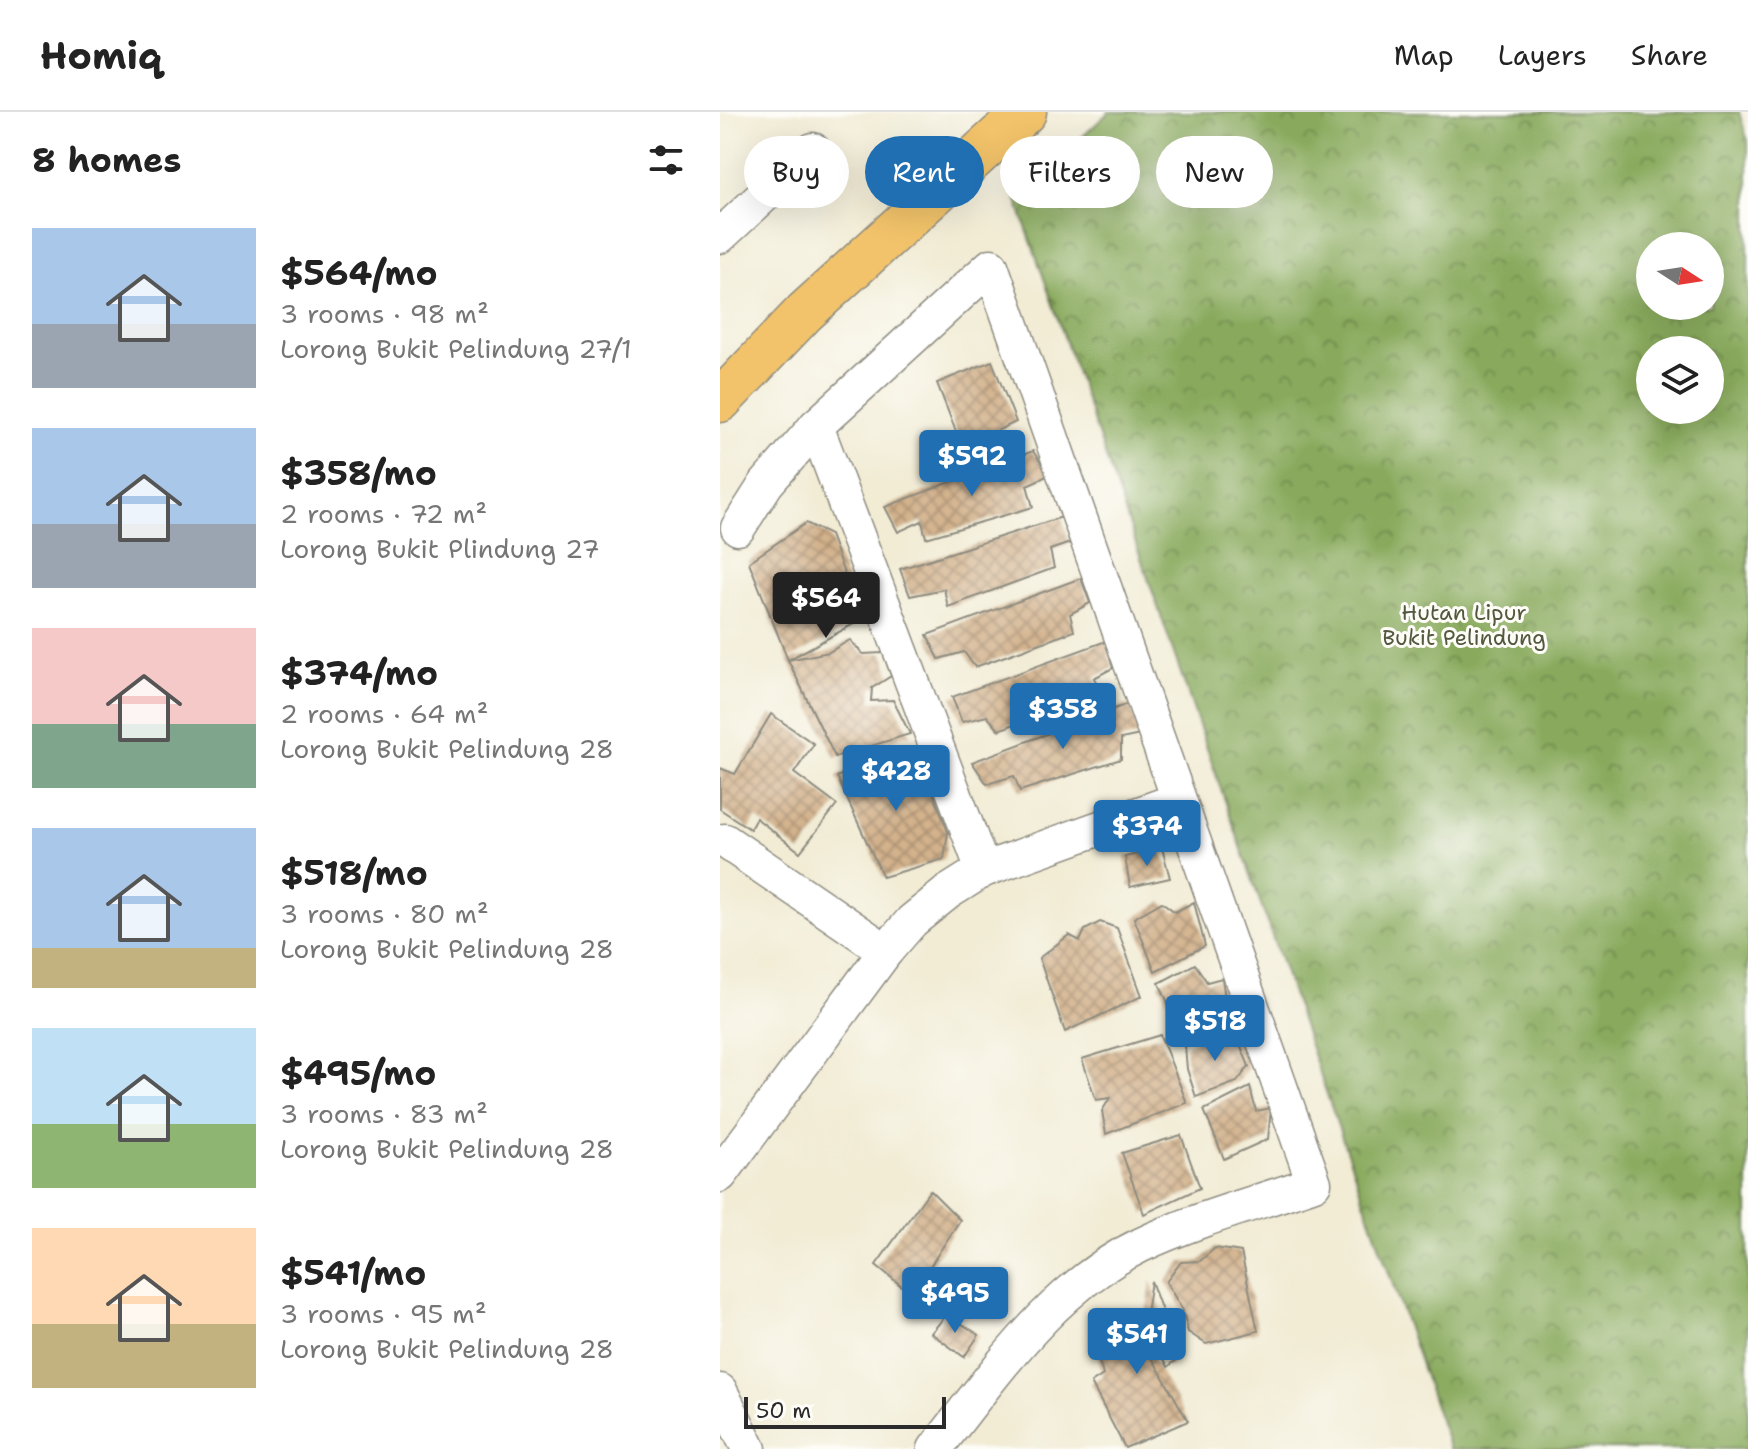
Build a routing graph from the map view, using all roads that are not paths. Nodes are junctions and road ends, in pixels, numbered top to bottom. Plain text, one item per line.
1 (1025, 112) edge
2 (750, 208) edge
3 (720, 236) edge
4 (720, 401) edge
5 (816, 426) junction
6 (738, 528) dead end
7 (1178, 800) junction
8 (725, 841) dead end
9 (983, 870) junction
10 (886, 951) junction
11 (720, 1175) edge
12 (720, 1391) edge
13 (749, 1449) edge
14 (935, 1449) edge

1 - 4 main road
2 - 3 street
5 - 6 street
5 - 7 street
5 - 9 street
7 - 9 street
7 - 14 street
8 - 10 street
9 - 10 street
10 - 11 street
12 - 13 street

